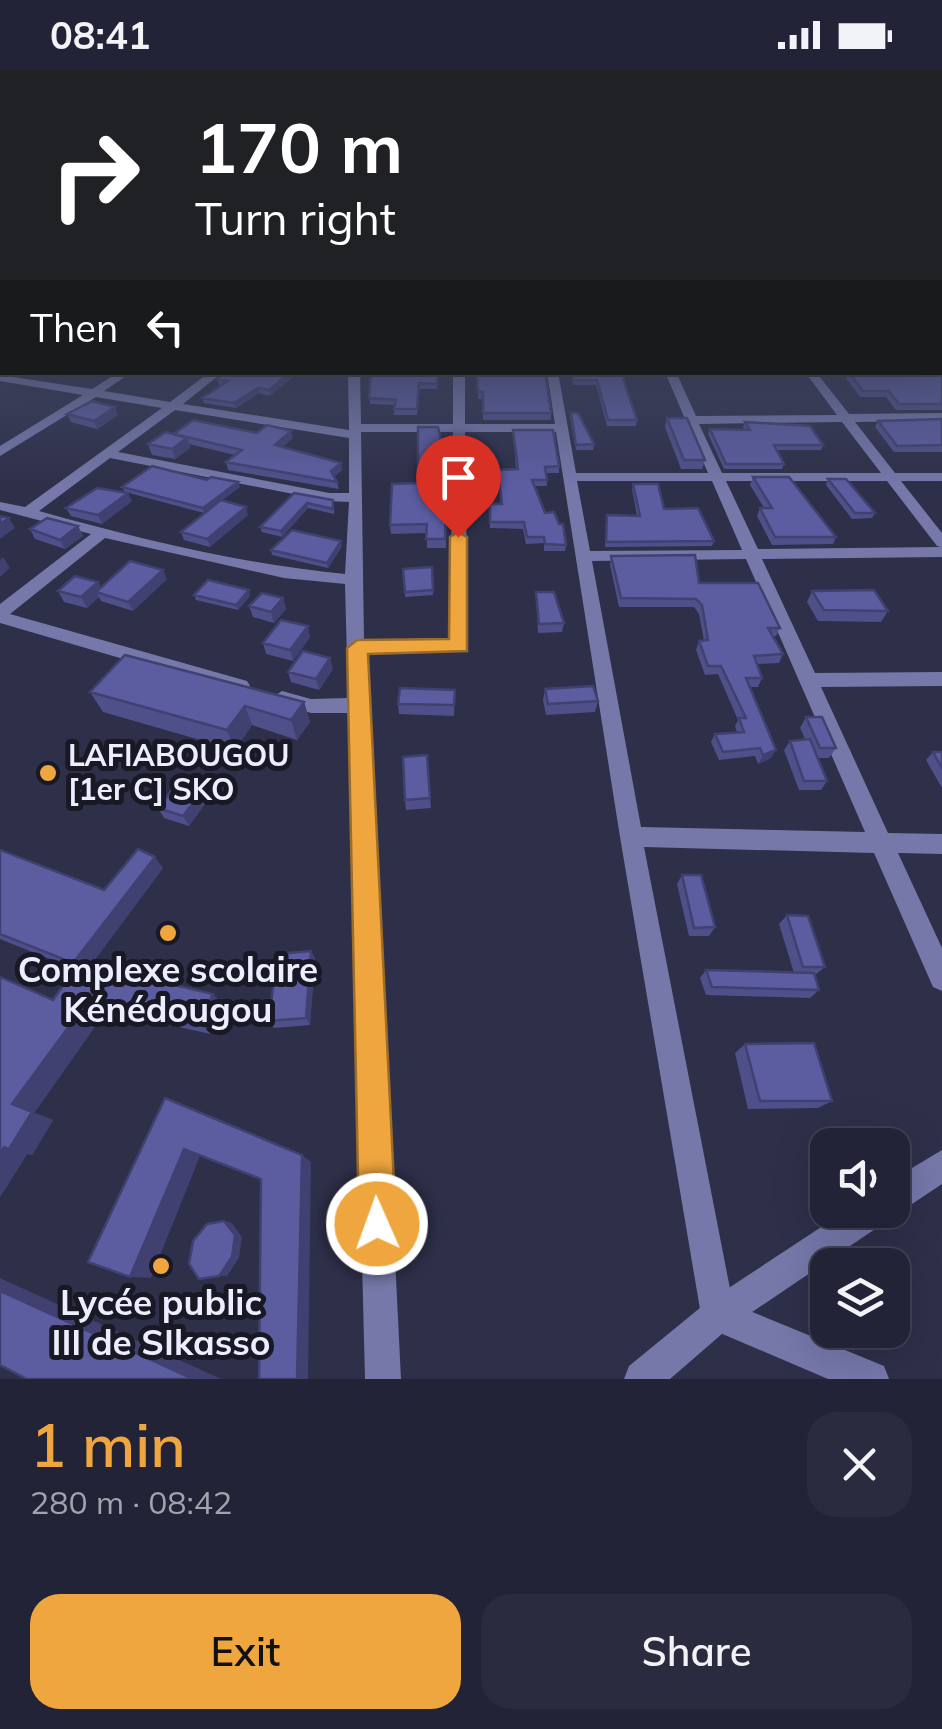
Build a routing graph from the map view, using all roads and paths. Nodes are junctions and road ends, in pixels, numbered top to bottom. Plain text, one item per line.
1 (122, 375) edge
2 (214, 375) edge
3 (354, 375) edge
4 (460, 375) edge
5 (553, 375) edge
6 (671, 375) edge
7 (812, 375) edge
8 (4, 382) edge
9 (95, 392) junction
10 (172, 405) junction
11 (942, 417) edge
12 (844, 418) junction
13 (692, 420) junction
14 (562, 428) junction
15 (457, 429) junction
16 (355, 432) junction
17 (0, 452) edge
18 (106, 453) junction
19 (892, 477) junction
20 (570, 478) junction
21 (717, 478) junction
22 (942, 478) edge
23 (356, 498) junction
24 (0, 506) edge
25 (28, 512) junction
26 (102, 533) junction
27 (942, 543) edge
28 (942, 552) edge
29 (753, 554) junction
30 (584, 556) junction
31 (353, 580) junction
32 (0, 615) edge
33 (357, 648) junction
34 (942, 679) edge
35 (808, 680) junction
36 (359, 705) junction
37 (631, 838) junction
38 (880, 844) junction
39 (942, 844) edge
40 (942, 978) edge
41 (942, 1166) edge
42 (910, 1187) edge
43 (849, 1228) edge
44 (718, 1315) junction
45 (383, 1379) edge
46 (642, 1379) edge
47 (871, 1379) edge

1 - 9 street
2 - 10 street
3 - 16 street
4 - 15 street
5 - 14 street
6 - 13 street
7 - 12 street
8 - 9 street
9 - 10 street
9 - 17 street
10 - 16 street
10 - 18 street
11 - 12 street
12 - 13 street
12 - 19 street
13 - 21 street
14 - 15 street
14 - 20 street
15 - 16 street
15 - 33 street
16 - 23 street
18 - 23 street
18 - 25 street
19 - 21 street
19 - 22 street
19 - 27 street
20 - 21 street
20 - 30 street
21 - 29 street
23 - 31 street
24 - 25 street
25 - 26 street
26 - 31 street
26 - 32 street
28 - 29 street
29 - 30 street
29 - 35 street
30 - 37 street
31 - 33 street
32 - 36 street
33 - 36 street
34 - 35 street
35 - 38 street
36 - 45 street
37 - 38 street
37 - 44 street
38 - 39 street
38 - 40 street
41 - 42 street
43 - 44 street
44 - 46 street
44 - 47 street

